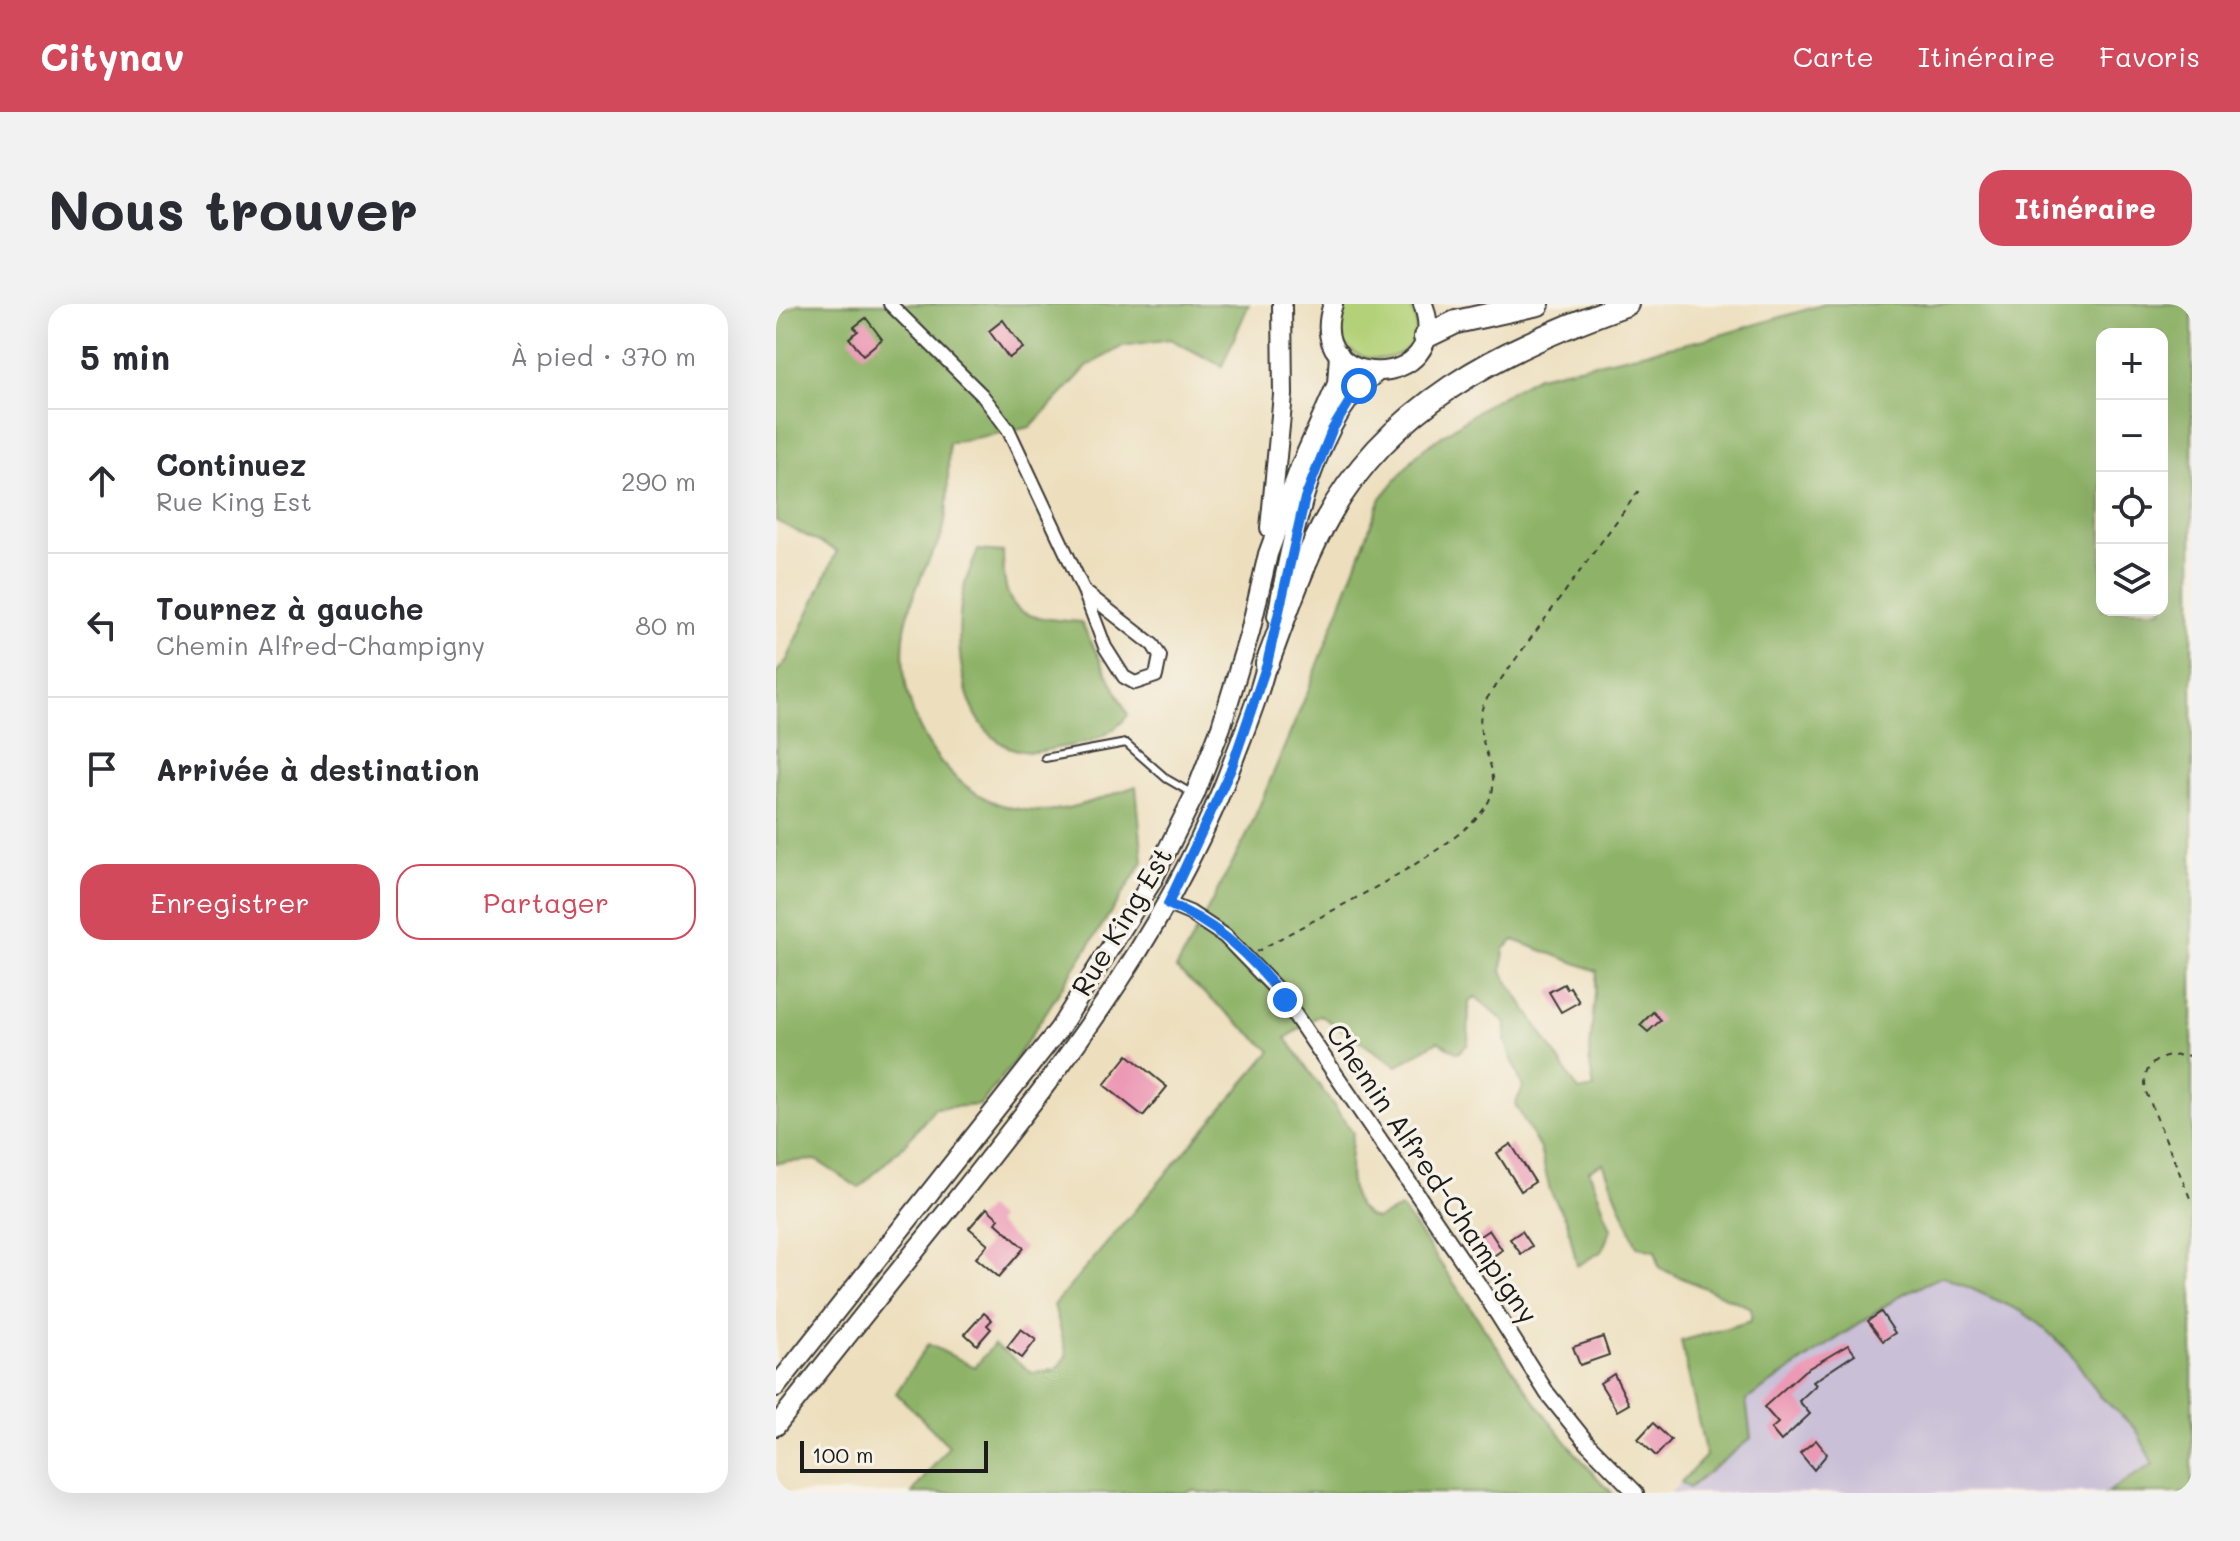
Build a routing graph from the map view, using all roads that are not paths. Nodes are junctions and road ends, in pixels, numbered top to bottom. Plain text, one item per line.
1 (890, 304) edge
2 (1282, 304) edge
3 (1333, 304) edge
4 (1423, 304) edge
5 (1538, 304) edge
6 (1627, 304) edge
7 (1425, 337) junction
8 (1339, 354) junction
9 (1376, 373) junction
10 (1268, 554) junction
11 (1084, 591) junction
12 (1267, 664) junction
13 (1045, 758) dead end
14 (1195, 794) junction
15 (1168, 904) junction
16 (776, 1387) edge
17 (776, 1426) edge
18 (1636, 1493) edge

1 - 11 street
2 - 10 main road
3 - 8 main road, Rue King Est
4 - 7 main road
5 - 7 highway
6 - 12 highway
7 - 9 main road
8 - 9 main road
8 - 10 main road, Rue King Est
9 - 12 main road, Rue King Est
10 - 14 main road, Rue King Est
11 - 11 street
12 - 15 main road, Rue King Est
13 - 14 lane
14 - 16 main road, Rue King Est
15 - 17 main road, Rue King Est
15 - 18 street, Chemin Alfred-Champigny

